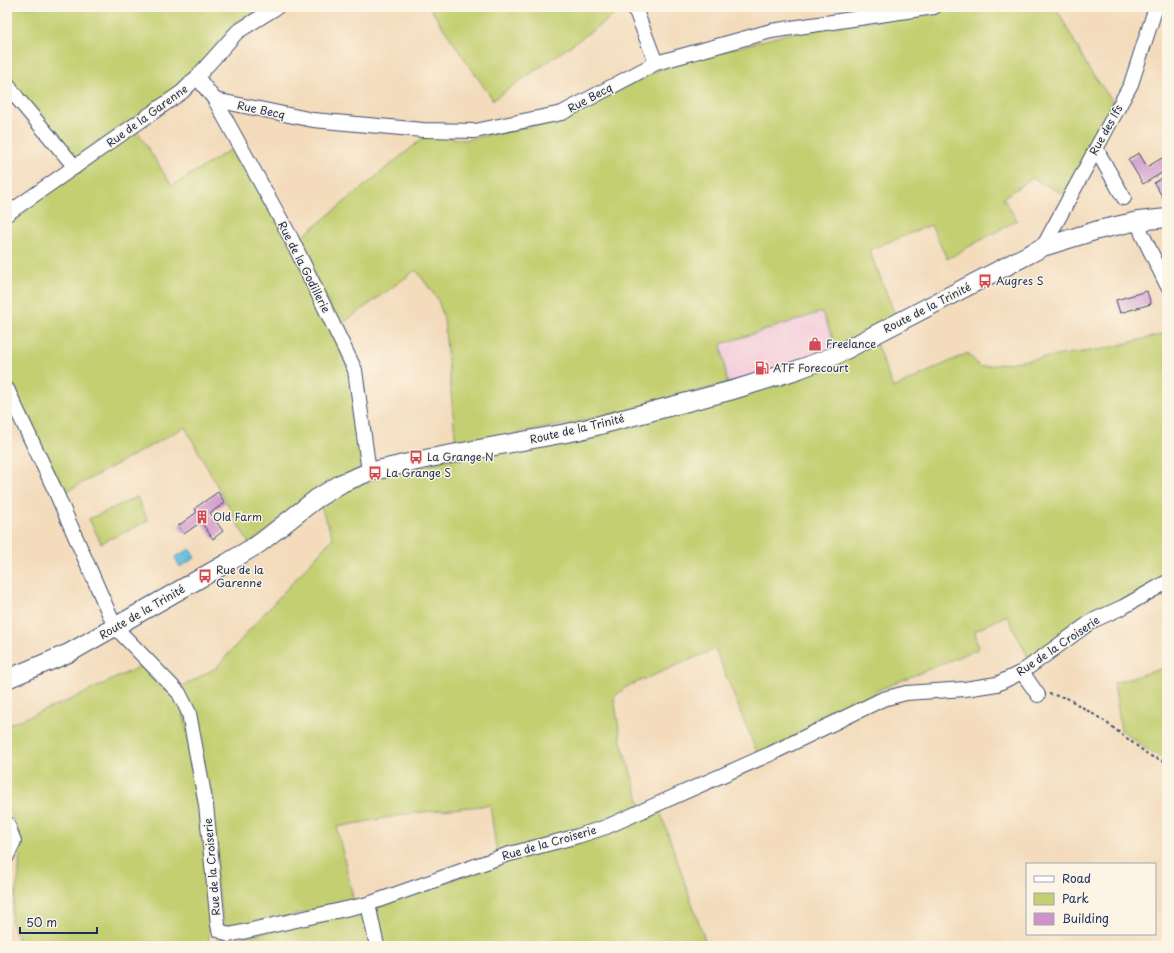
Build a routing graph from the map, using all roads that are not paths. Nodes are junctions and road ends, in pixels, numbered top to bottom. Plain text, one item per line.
1 (277, 7) edge
2 (631, 7) edge
3 (934, 7) edge
4 (1156, 7) edge
5 (656, 62) junction
6 (197, 77) junction
7 (7, 83) edge
8 (215, 100) junction
9 (1096, 149) junction
10 (75, 167) junction
11 (1124, 198) dead end
12 (7, 214) edge
13 (1167, 218) edge
14 (1138, 221) junction
15 (1043, 247) junction
16 (1167, 285) edge
17 (7, 389) edge
18 (370, 472) junction
19 (1167, 582) edge
20 (115, 627) junction
21 (1022, 672) junction
22 (7, 679) edge
23 (1038, 695) road end
24 (7, 823) edge
25 (7, 856) edge
26 (368, 904) junction
27 (377, 946) edge

1 - 6 street, Rue de la Garenne
2 - 5 street
3 - 5 street, Rue Becq
4 - 9 street, Rue des Ifs
5 - 8 street, Rue Becq
6 - 8 street, Rue de la Godillerie
6 - 10 street, Rue de la Garenne
7 - 10 street
8 - 18 street, Rue de la Godillerie
9 - 11 street
9 - 15 street, Rue des Ifs
10 - 12 street, Rue de la Garenne
13 - 14 main road, Route de la Trinité
14 - 15 main road, Route de la Trinité
14 - 16 street
15 - 18 main road, Route de la Trinité
17 - 20 street
18 - 20 main road, Route de la Trinité
19 - 21 street, Rue de la Croiserie
20 - 22 main road, Route de la Trinité
20 - 26 street, Rue de la Croiserie
21 - 23 street
21 - 26 street, Rue de la Croiserie
24 - 25 street
26 - 27 street

